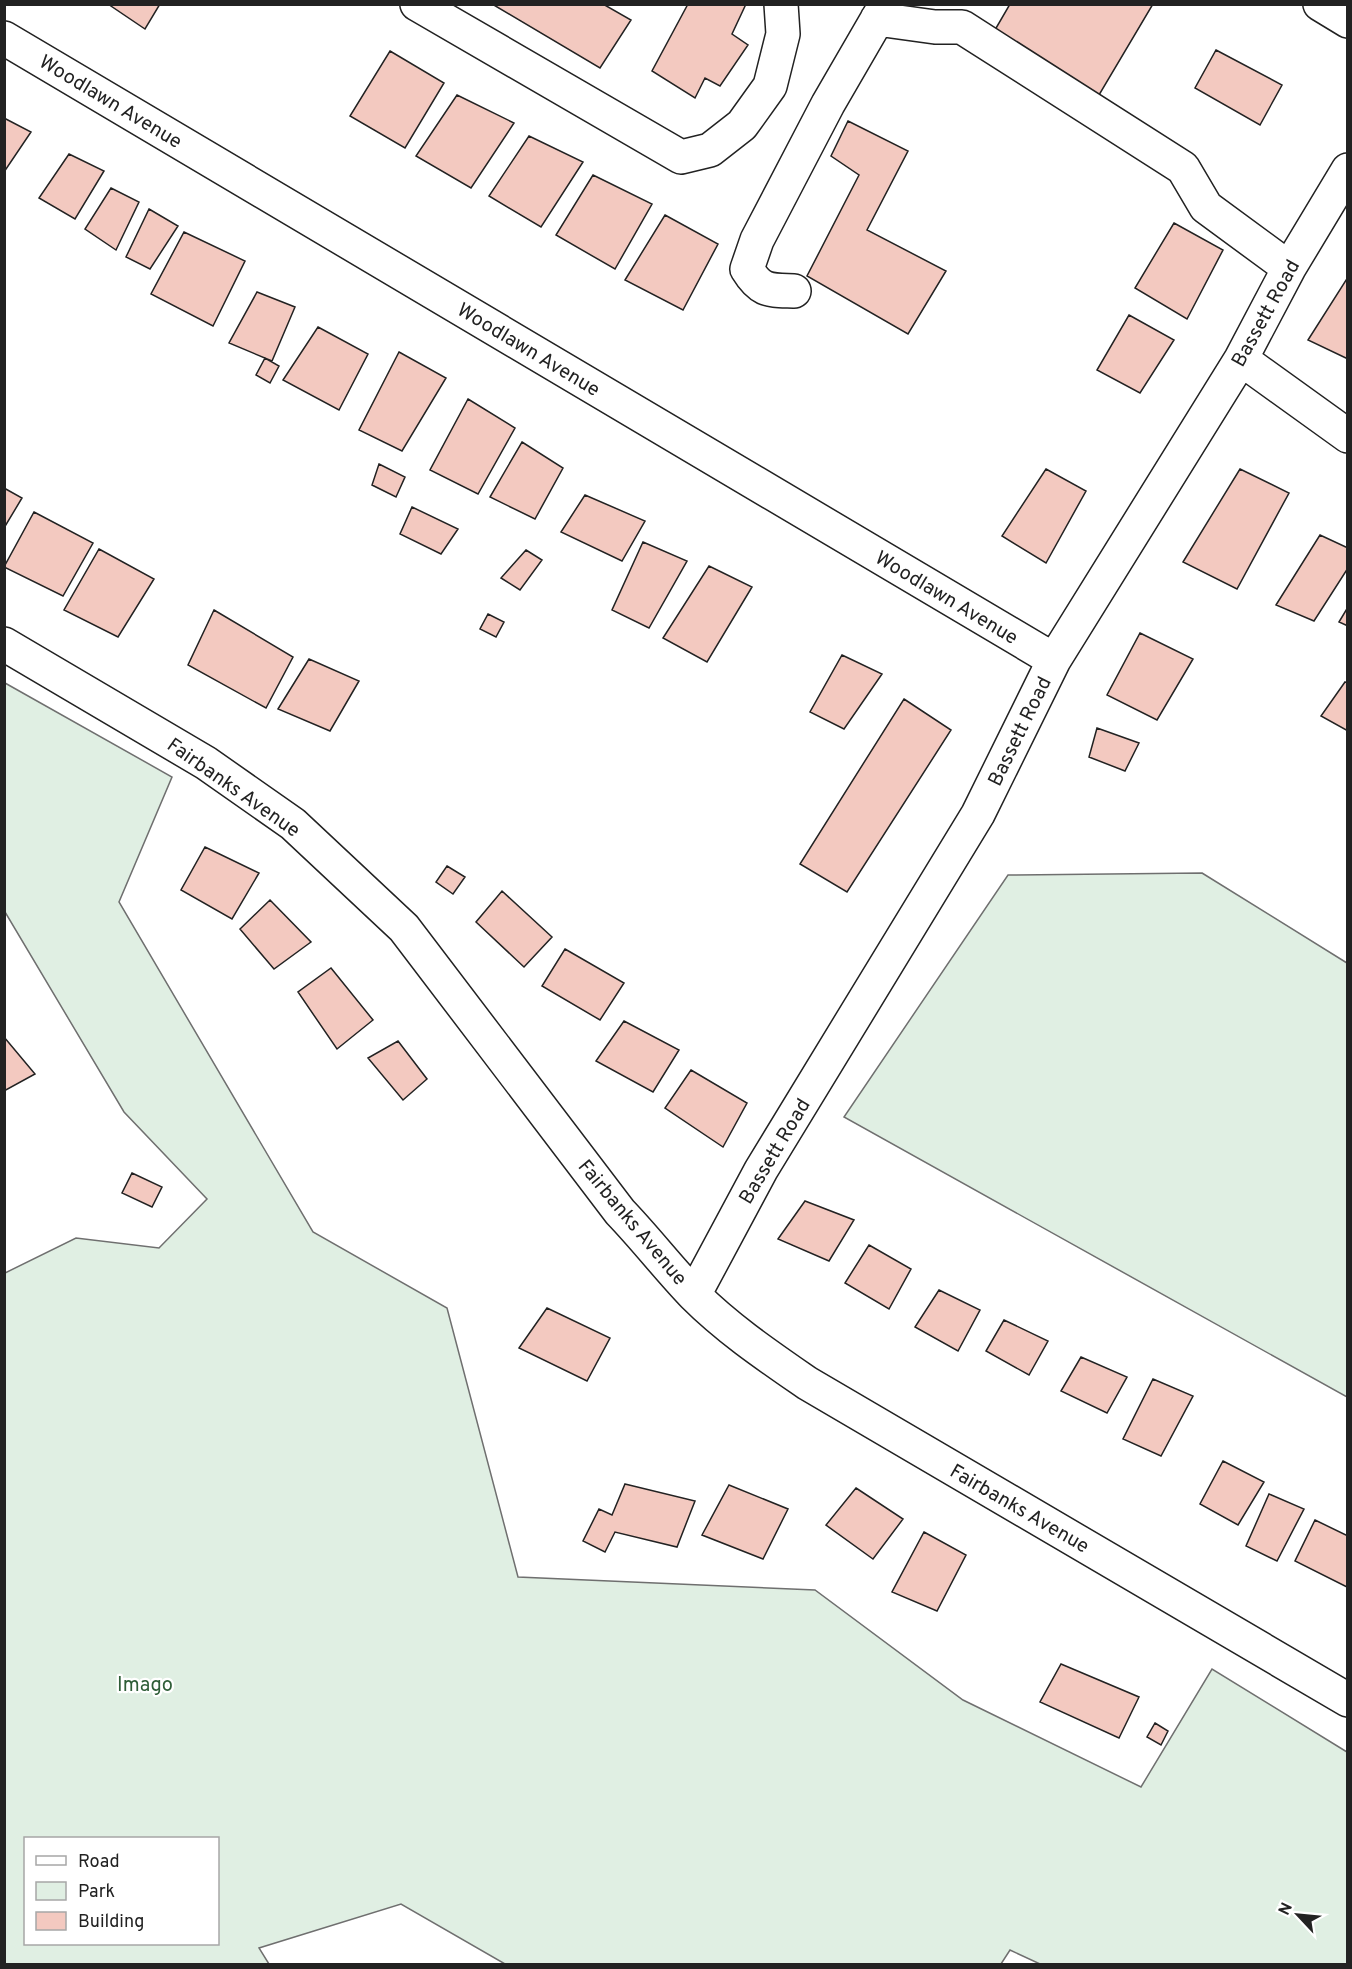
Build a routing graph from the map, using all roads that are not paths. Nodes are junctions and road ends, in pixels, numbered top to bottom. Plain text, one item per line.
1 (417, 4) edge
2 (781, 4) edge
3 (881, 12) edge
4 (4, 38) edge
5 (1347, 170) edge
6 (1289, 268) junction
7 (794, 291) dead end
8 (1240, 359) junction
9 (1347, 436) edge
10 (4, 644) edge
11 (1054, 660) junction
12 (694, 1295) junction
13 (1347, 1700) edge

1 - 2 street
3 - 6 street
3 - 7 street
4 - 11 street, Woodlawn Avenue
5 - 6 street, Bassett Road
6 - 8 street, Bassett Road
8 - 9 street
8 - 11 street, Bassett Road
10 - 12 street, Fairbanks Avenue
11 - 12 street, Bassett Road
12 - 13 street, Fairbanks Avenue

